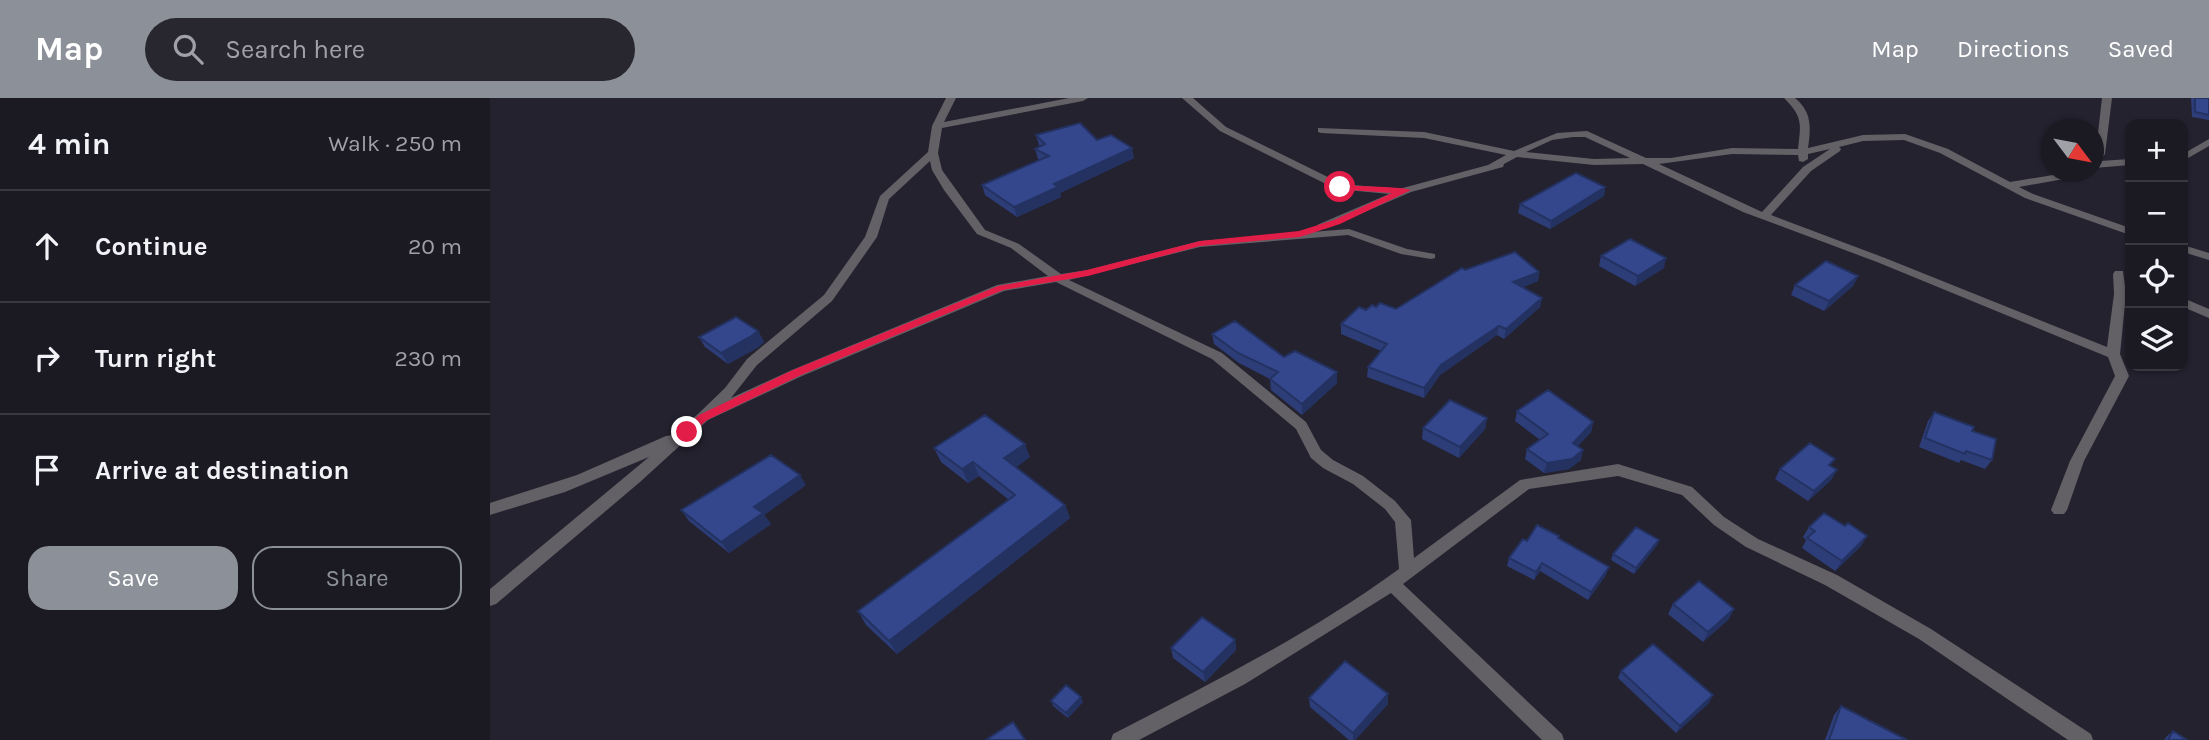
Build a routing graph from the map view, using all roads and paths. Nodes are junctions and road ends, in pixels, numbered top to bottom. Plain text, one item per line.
1 (951, 98) edge
2 (1083, 98) edge
3 (1187, 98) edge
4 (1789, 98) edge
5 (2107, 98) edge
6 (2104, 122) edge
7 (937, 126) junction
8 (1321, 131) dead end
9 (2209, 142) edge
10 (1843, 144) junction
11 (1803, 152) junction
12 (933, 153) junction
13 (1518, 154) junction
14 (2188, 155) edge
15 (1538, 157) junction
16 (1642, 161) junction
17 (2125, 162) edge
18 (2104, 163) edge
19 (1492, 166) junction
20 (1803, 173) junction
21 (2041, 180) edge
22 (2010, 185) junction
23 (1407, 190) junction
24 (1764, 216) junction
25 (2125, 230) edge
26 (1300, 234) junction
27 (2188, 250) edge
28 (1432, 256) dead end
29 (2209, 257) edge
30 (2119, 274) dead end
31 (1059, 279) junction
32 (2125, 290) edge
33 (2188, 304) edge
34 (2209, 314) edge
35 (2113, 354) junction
36 (703, 417) junction
37 (687, 432) junction
38 (490, 509) edge
39 (2059, 510) dead end
40 (1407, 574) junction
41 (1392, 584) junction
42 (490, 599) edge
43 (1120, 740) edge
44 (1555, 740) edge
45 (2084, 740) edge

1 - 7 street
2 - 7 street
3 - 23 street
4 - 11 street
5 - 6 street
7 - 12 street
8 - 13 street
9 - 14 street
10 - 11 street
10 - 20 street
10 - 22 street
11 - 16 street
11 - 20 street
12 - 31 street
12 - 36 street
13 - 15 street
13 - 16 street
13 - 19 street
15 - 16 street
15 - 19 street
16 - 24 street
17 - 18 street
19 - 23 street
20 - 24 street
21 - 22 street
22 - 25 street
23 - 26 street
24 - 35 street
26 - 28 street
26 - 31 street
27 - 29 street
30 - 32 street
31 - 36 street
31 - 40 street
32 - 35 street
33 - 34 street
35 - 39 street
36 - 37 street
37 - 38 street
37 - 42 street
40 - 41 street
40 - 45 street
41 - 43 street
41 - 44 street

